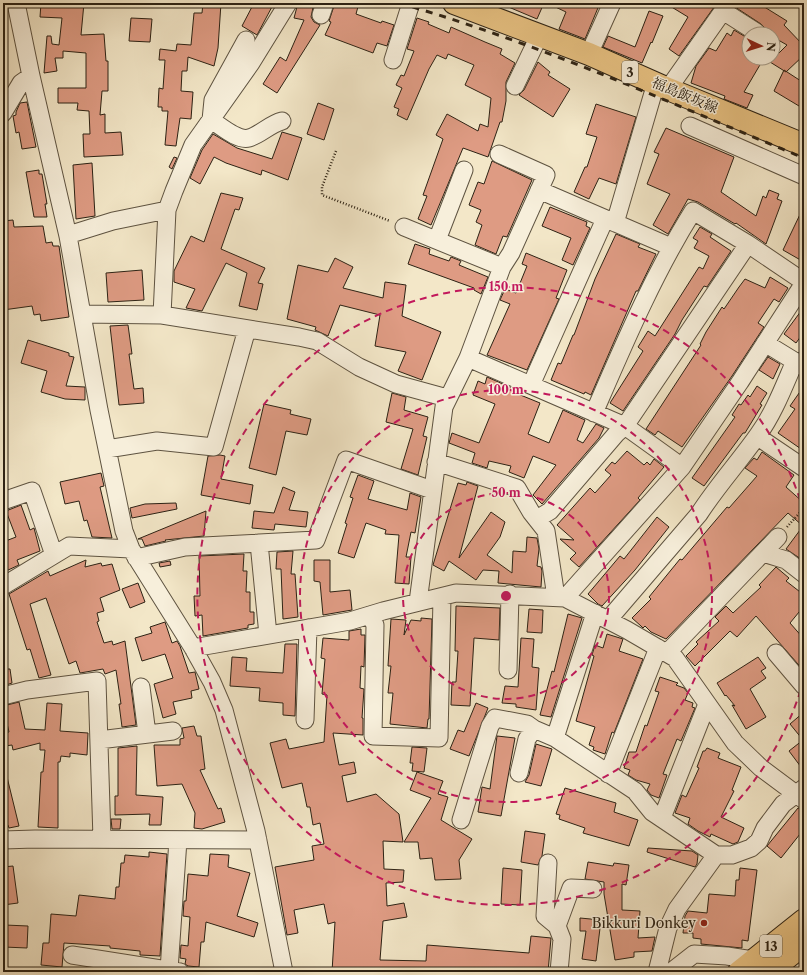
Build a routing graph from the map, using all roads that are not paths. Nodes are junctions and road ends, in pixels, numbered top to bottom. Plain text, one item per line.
1 (16, 3) edge
2 (288, 3) edge
3 (411, 3) edge
4 (454, 3) edge
5 (612, 3) edge
6 (747, 26) edge
7 (540, 34) junction
8 (246, 40) dead end
9 (589, 54) junction
10 (392, 60) dead end
11 (31, 76) junction
12 (515, 86) dead end
13 (662, 86) junction
14 (3, 113) edge
15 (211, 120) junction
16 (282, 121) dead end
17 (690, 126) dead end
18 (803, 142) edge
19 (499, 154) dead end
20 (464, 170) dead end
21 (804, 176) edge
22 (539, 190) junction
23 (167, 210) junction
24 (610, 221) junction
25 (404, 227) road end
26 (68, 235) junction
27 (437, 240) junction
28 (748, 244) junction
29 (670, 247) junction
30 (502, 267) junction
31 (804, 283) edge
32 (82, 314) junction
33 (162, 315) junction
34 (246, 329) junction
35 (765, 343) junction
36 (468, 358) junction
37 (800, 364) edge
38 (531, 385) junction
39 (447, 398) junction
40 (594, 413) junction
41 (625, 426) junction
42 (758, 436) junction
43 (107, 449) junction
44 (436, 462) junction
45 (682, 467) junction
46 (804, 468) edge
47 (432, 490) junction
48 (3, 501) edge
49 (537, 519) junction
50 (778, 537) road end
51 (259, 543) junction
52 (134, 553) junction
53 (762, 553) junction
54 (54, 555) junction
55 (804, 574) edge
56 (3, 586) edge
57 (510, 594) junction
58 (442, 597) junction
59 (561, 597) junction
60 (418, 602) junction
61 (370, 615) junction
62 (601, 617) junction
63 (308, 628) junction
64 (268, 635) junction
65 (193, 648) junction
66 (662, 650) junction
67 (776, 653) dead end
68 (508, 670) dead end
69 (804, 686) edge
70 (141, 687) dead end
71 (3, 696) edge
72 (707, 704) junction
73 (305, 720) dead end
74 (534, 729) junction
75 (173, 731) dead end
76 (147, 734) junction
77 (555, 738) junction
78 (99, 740) junction
79 (519, 773) dead end
80 (608, 774) junction
81 (802, 794) edge
82 (662, 818) junction
83 (461, 820) dead end
84 (3, 840) edge
85 (102, 840) junction
86 (178, 840) junction
87 (258, 840) junction
88 (716, 855) junction
89 (548, 863) dead end
90 (593, 889) dead end
91 (804, 920) edge
92 (557, 926) junction
93 (804, 944) edge
94 (72, 954) dead end
95 (754, 968) edge
96 (175, 971) edge
97 (284, 972) edge
98 (559, 972) edge
99 (656, 972) edge
100 (671, 972) edge

1 - 11 street
2 - 15 street
3 - 10 street
4 - 7 main road, 福島飯坂線 / 3
5 - 9 street
6 - 13 street
7 - 9 main road, 福島飯坂線 / 3
7 - 12 street
8 - 15 street
9 - 13 main road, 福島飯坂線 / 3
11 - 14 street
11 - 26 street
13 - 18 main road, 福島飯坂線 / 3
13 - 24 street
15 - 16 street
15 - 23 street
17 - 21 street
19 - 22 street
20 - 27 street
22 - 24 street
22 - 30 street
23 - 26 street
23 - 33 street
24 - 29 street
24 - 38 street
25 - 27 street
26 - 32 street
27 - 30 street
28 - 29 street
28 - 31 street
28 - 41 street
29 - 40 street
30 - 36 street
31 - 35 street
32 - 33 street
32 - 43 street
33 - 34 street
34 - 39 street
34 - 43 street
35 - 37 street
35 - 45 street
36 - 38 street
36 - 39 street
37 - 42 street
38 - 40 street
39 - 44 street
40 - 41 street
41 - 45 street
41 - 49 street
42 - 46 street
42 - 62 street
43 - 52 street
44 - 47 street
44 - 49 street
45 - 59 street
47 - 51 street
47 - 60 street
48 - 54 street
49 - 59 street
50 - 53 street
51 - 52 street
51 - 64 street
52 - 54 street
52 - 65 street
53 - 55 street
53 - 66 street
54 - 56 street
57 - 58 street
57 - 59 street
57 - 68 street
58 - 60 street
58 - 61 street
59 - 62 street
60 - 61 street
61 - 63 street
62 - 66 street
62 - 77 street
63 - 64 street
63 - 73 street
64 - 65 street
65 - 87 street
66 - 72 street
66 - 80 street
67 - 69 street
70 - 76 street
71 - 78 street
72 - 81 street
72 - 82 street
74 - 77 street
74 - 79 street
74 - 83 street
75 - 76 street
76 - 78 street
77 - 80 street
78 - 85 street
80 - 82 street
81 - 88 street
82 - 88 street
84 - 85 street
85 - 86 street
86 - 87 street
86 - 96 street
87 - 97 street
88 - 99 street
89 - 92 street
90 - 92 street
91 - 95 main road, 13
92 - 98 street
93 - 95 main road, 13
94 - 96 street
95 - 100 street

